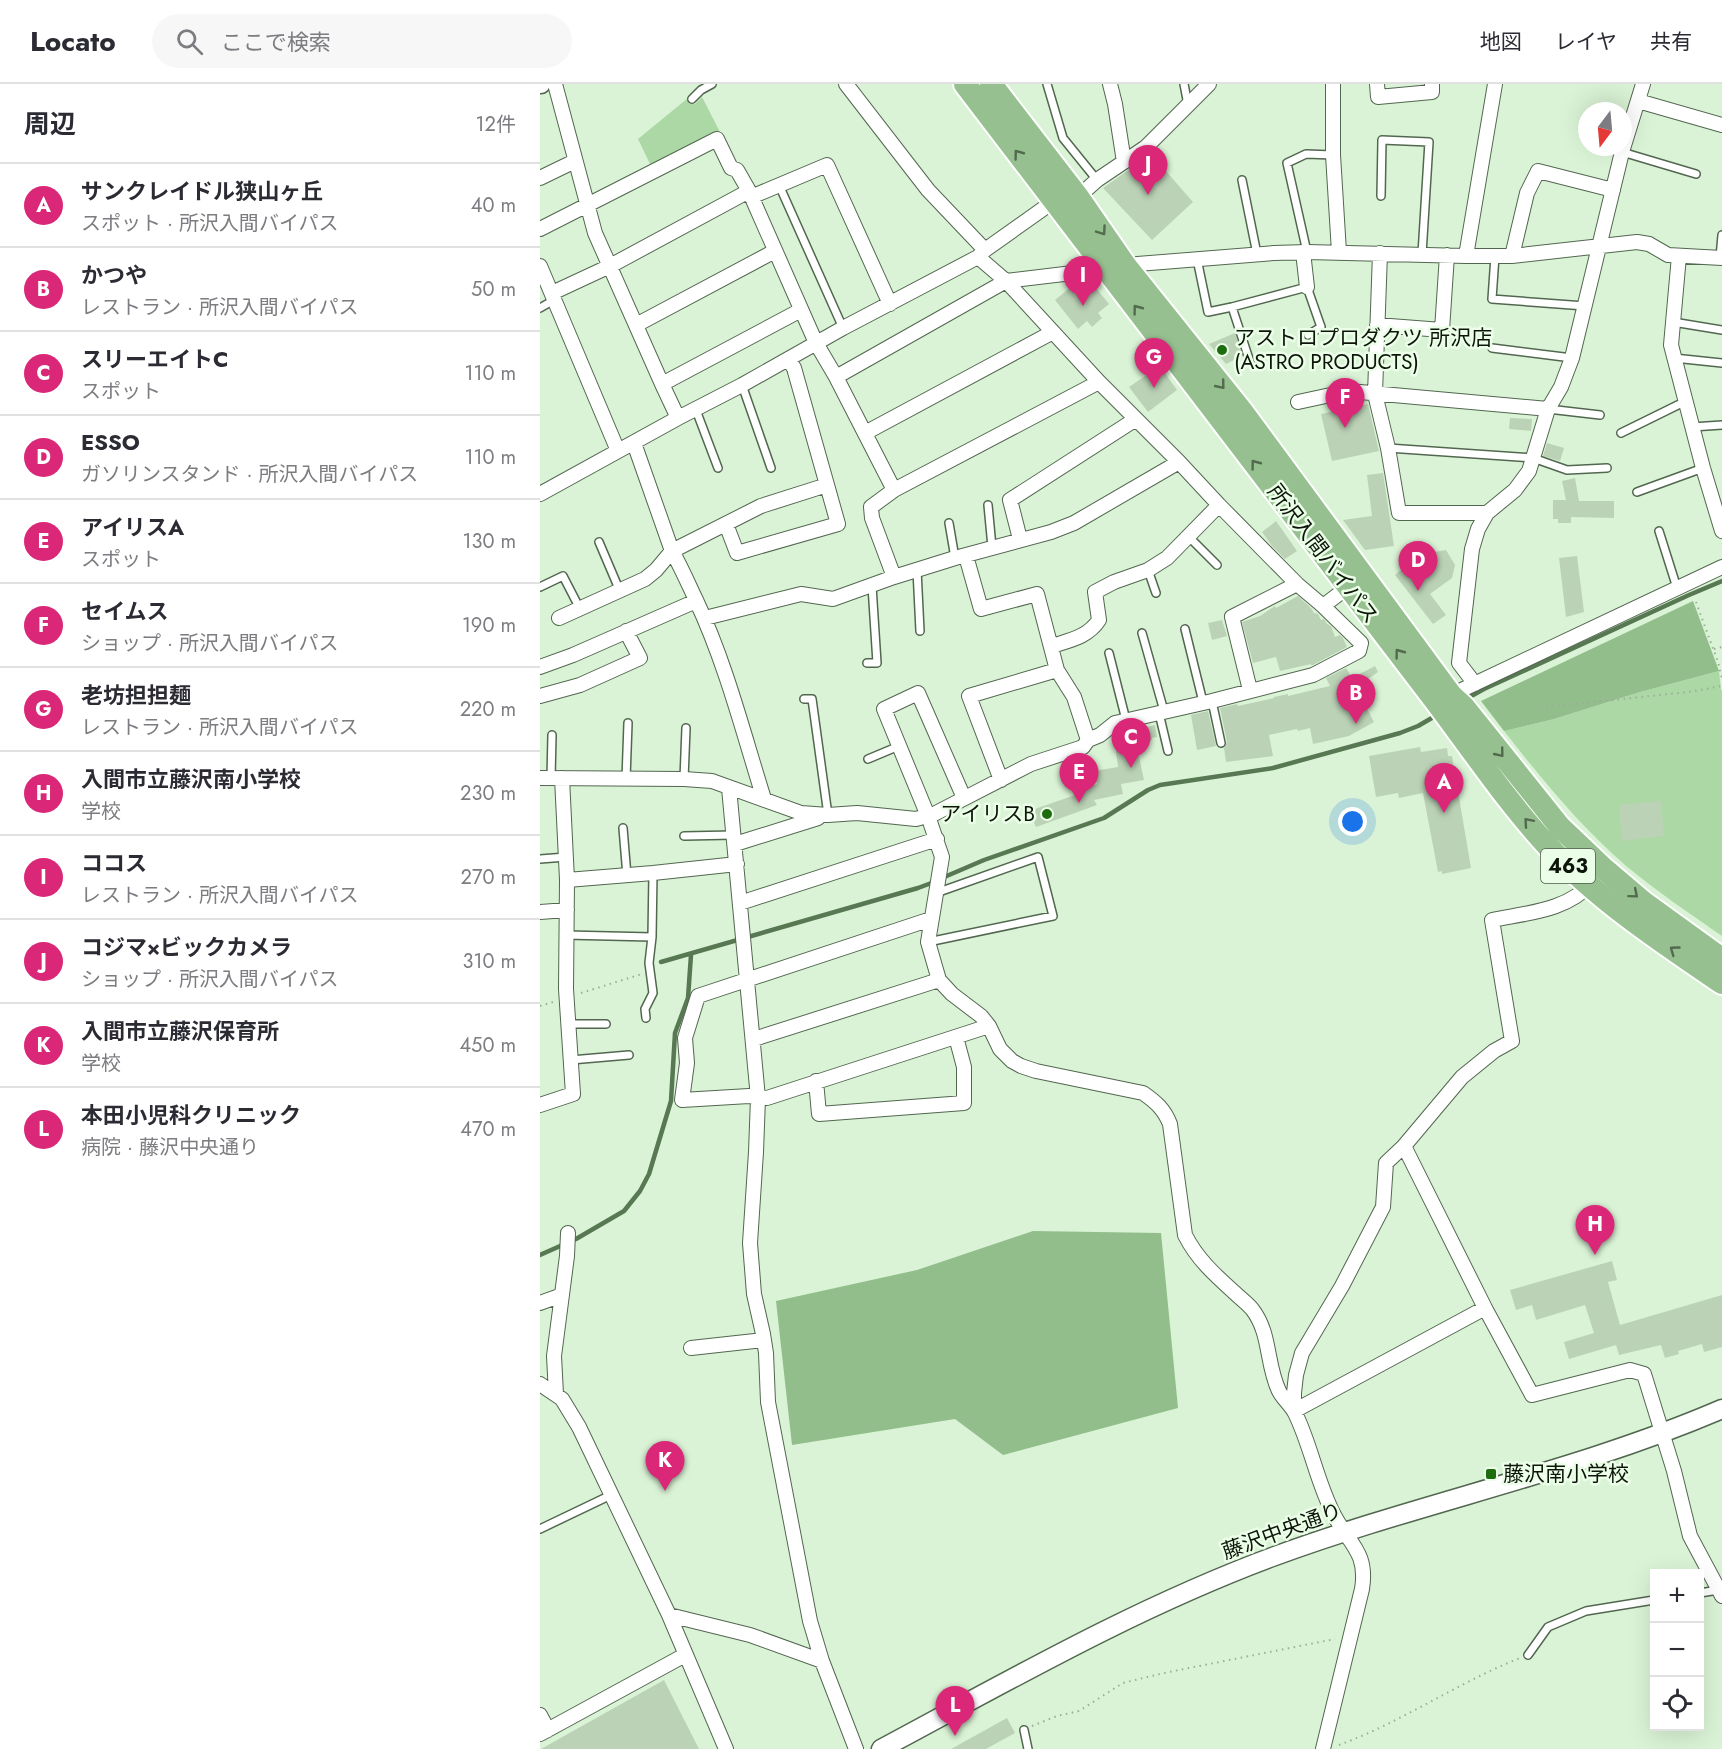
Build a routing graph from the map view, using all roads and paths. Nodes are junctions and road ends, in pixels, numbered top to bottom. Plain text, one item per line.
1 (555, 84) edge
2 (712, 84) edge
3 (846, 84) edge
4 (965, 84) edge
5 (991, 84) edge
6 (1047, 84) edge
7 (1110, 84) edge
8 (1184, 84) edge
9 (1209, 84) edge
10 (1333, 84) edge
11 (1377, 84) edge
12 (1432, 84) edge
13 (1495, 84) edge
14 (1643, 84) edge
15 (692, 99) dead end
16 (1638, 101) junction
17 (1188, 105) junction
18 (1632, 120) edge
19 (1722, 125) edge
20 (1334, 155) junction
21 (1632, 155) edge
22 (1621, 156) edge
23 (575, 161) junction
24 (1124, 162) junction
25 (1696, 174) dead end
26 (540, 178) edge
27 (1097, 180) junction
28 (1242, 180) dead end
29 (779, 184) junction
30 (1613, 190) junction
31 (750, 194) junction
32 (1381, 196) dead end
33 (1078, 197) junction
34 (1054, 201) junction
35 (587, 206) junction
36 (540, 229) edge
37 (1722, 235) edge
38 (1600, 246) junction
39 (775, 251) junction
40 (1305, 252) junction
41 (1339, 252) junction
42 (1380, 253) junction
43 (982, 254) junction
44 (1257, 254) junction
45 (1422, 254) junction
46 (1447, 255) junction
47 (1466, 256) junction
48 (1495, 256) junction
49 (1512, 256) junction
50 (1679, 256) junction
51 (1721, 258) edge
52 (1197, 259) junction
53 (540, 266) edge
54 (610, 266) junction
55 (1116, 267) junction
56 (1006, 281) junction
57 (1307, 287) junction
58 (553, 296) junction
59 (890, 304) junction
60 (1585, 306) junction
61 (1232, 307) junction
62 (540, 308) edge
63 (801, 310) junction
64 (1673, 322) junction
65 (636, 325) junction
66 (1377, 325) junction
67 (843, 328) junction
68 (1722, 330) edge
69 (1053, 332) junction
70 (1308, 335) dead end
71 (816, 343) junction
72 (1492, 348) dead end
73 (1572, 358) junction
74 (1674, 358) junction
75 (788, 359) junction
76 (1250, 362) dead end
77 (1722, 363) edge
78 (836, 377) junction
79 (1099, 382) junction
80 (662, 384) junction
81 (742, 385) junction
82 (1375, 394) junction
83 (1686, 401) junction
84 (1298, 402) dead end
85 (1548, 409) junction
86 (696, 410) junction
87 (1600, 415) dead end
88 (678, 418) junction
89 (1136, 419) junction
90 (1722, 426) edge
91 (1692, 427) junction
92 (865, 433) junction
93 (1621, 433) dead end
94 (634, 443) junction
95 (1388, 448) junction
96 (618, 451) junction
97 (1533, 458) junction
98 (1179, 462) junction
99 (718, 468) dead end
100 (771, 468) dead end
101 (1607, 468) dead end
102 (1703, 468) junction
103 (827, 485) junction
104 (894, 490) junction
105 (1636, 492) dead end
106 (540, 494) edge
107 (988, 505) dead end
108 (1219, 505) junction
109 (1487, 513) junction
110 (949, 523) dead end
111 (726, 524) junction
112 (1659, 531) dead end
113 (1722, 531) edge
114 (1188, 536) junction
115 (1020, 539) junction
116 (599, 542) dead end
117 (992, 547) junction
118 (672, 551) junction
119 (960, 557) junction
120 (1217, 565) dead end
121 (1722, 567) edge
122 (917, 570) junction
123 (1148, 570) junction
124 (894, 577) junction
125 (1297, 584) junction
126 (873, 586) junction
127 (540, 587) edge
128 (1348, 587) junction
129 (1677, 588) junction
130 (619, 589) junction
131 (1156, 593) dead end
132 (696, 601) junction
133 (1696, 602) dead end
134 (1323, 606) junction
135 (579, 608) junction
136 (559, 618) dead end
137 (705, 618) junction
138 (1185, 629) dead end
139 (626, 631) junction
140 (920, 631) dead end
141 (1142, 633) dead end
142 (1052, 646) junction
143 (1722, 647) edge
144 (1714, 649) junction
145 (1109, 653) dead end
146 (867, 663) dead end
147 (540, 667) edge
148 (1057, 670) junction
149 (1722, 679) edge
150 (1475, 684) junction
151 (1722, 686) edge
152 (1250, 690) junction
153 (540, 696) edge
154 (804, 699) dead end
155 (1208, 701) junction
156 (1449, 702) junction
157 (1546, 707) dead end
158 (1161, 712) junction
159 (1126, 720) junction
160 (628, 723) dead end
161 (686, 728) dead end
162 (552, 735) dead end
163 (1088, 740) junction
164 (1221, 743) dead end
165 (899, 746) junction
166 (1168, 751) dead end
167 (868, 759) dead end
168 (551, 778) edge
169 (626, 779) junction
170 (684, 779) junction
171 (1001, 780) junction
172 (729, 788) junction
173 (964, 798) junction
174 (764, 799) junction
175 (828, 815) junction
176 (928, 816) junction
177 (622, 828) dead end
178 (684, 836) dead end
179 (937, 839) junction
180 (734, 840) junction
181 (566, 857) junction
182 (540, 859) edge
183 (736, 864) junction
184 (653, 873) junction
185 (627, 876) junction
186 (1596, 877) junction
187 (567, 880) junction
188 (937, 890) junction
189 (740, 903) junction
190 (567, 910) junction
191 (540, 912) edge
192 (931, 919) junction
193 (566, 935) junction
194 (652, 937) junction
195 (928, 942) junction
196 (1722, 959) edge
197 (650, 971) junction
198 (748, 979) junction
199 (939, 981) junction
200 (1722, 983) edge
201 (567, 998) junction
202 (540, 1006) edge
203 (646, 1018) dead end
204 (568, 1024) junction
205 (606, 1024) dead end
206 (989, 1026) junction
207 (956, 1037) junction
208 (753, 1039) junction
209 (629, 1055) dead end
210 (571, 1060) junction
211 (816, 1081) junction
212 (758, 1098) junction
213 (540, 1105) edge
214 (1404, 1146) junction
215 (568, 1233) dead end
216 (562, 1295) junction
217 (540, 1303) edge
218 (1485, 1308) junction
219 (764, 1340) junction
220 (691, 1348) dead end
221 (540, 1384) edge
222 (556, 1394) junction
223 (1722, 1409) edge
224 (1294, 1411) junction
225 (1662, 1432) junction
226 (611, 1495) junction
227 (540, 1529) edge
228 (1344, 1531) junction
229 (1704, 1593) edge
230 (1720, 1593) edge
231 (1650, 1601) edge
232 (669, 1615) junction
233 (1350, 1636) junction
234 (685, 1655) junction
235 (1528, 1655) joint
236 (822, 1661) junction
237 (540, 1715) edge
238 (1024, 1730) joint
239 (544, 1732) edge
240 (1337, 1746) dead end
241 (726, 1749) edge
242 (856, 1749) edge
243 (880, 1749) edge
244 (1028, 1749) edge
245 (1323, 1749) edge

1 - 23 street
2 - 15 lane
3 - 43 street
34 -> 4 highway, 所沢入間バイパス / 463
5 - 33 highway, 所沢入間バイパス / 463
6 - 27 lane
7 - 24 street
8 - 17 lane
9 - 17 street
10 - 20 street
11 - 12 street
13 - 47 street
14 - 16 street
16 - 18 street
16 - 19 street
17 - 24 street
20 - 40 lane
20 - 41 street
21 - 25 lane
22 - 30 street
23 - 26 street
23 - 35 street
24 - 27 street
27 - 33 street
28 - 44 lane
29 - 31 street
29 - 59 street
29 - 67 lane
30 - 38 street
30 - 49 street
31 - 35 street
31 - 39 street
31 - 54 street
32 - 45 lane
33 -> 55 highway, 所沢入間バイパス / 463
34 - 43 street
34 - 55 highway, 所沢入間バイパス / 463
35 - 36 street
35 - 54 street
37 - 51 lane
38 - 49 street
38 - 50 street
38 - 60 street
39 - 63 street
39 - 65 street
40 - 41 street
40 - 44 street
40 - 57 street
41 - 42 street
42 - 45 street
42 - 66 street
43 - 56 street
43 - 59 street
44 - 52 street
45 - 46 street
46 - 47 street
46 - 66 street
47 - 48 street
48 - 49 street
48 - 60 lane
50 - 51 street
50 - 64 street
52 - 55 street
52 - 61 lane
53 - 58 street
54 - 58 street
54 - 65 street
55 - 56 street
128 -> 55 highway, 所沢入間バイパス / 463
55 -> 156 highway, 所沢入間バイパス / 463
56 - 69 street
56 - 78 street
57 - 61 lane
57 - 70 lane
58 - 62 lane
58 - 96 street
59 - 67 street
60 - 73 street
61 - 76 lane
63 - 71 street
63 - 80 street
64 - 68 lane
64 - 74 street
65 - 80 street
66 - 82 street
67 - 71 street
69 - 79 street
69 - 92 street
71 - 75 street
71 - 78 street
72 - 73 lane
73 - 85 street
74 - 77 lane
74 - 83 street
75 - 81 street
75 - 103 street
78 - 92 street
79 - 89 street
79 - 104 street
80 - 88 street
81 - 86 street
81 - 100 lane
82 - 84 street
82 - 85 street
82 - 95 street
83 - 91 street
83 - 93 lane
85 - 87 lane
85 - 97 street
86 - 88 street
86 - 99 lane
88 - 94 street
89 - 98 street
89 - 115 street
90 - 91 lane
91 - 102 street
92 - 104 street
94 - 96 street
94 - 118 street
95 - 97 lane
95 - 109 street
96 - 106 street
97 - 101 lane
97 - 109 street
98 - 108 street
98 - 115 street
102 - 105 lane
102 - 113 street
103 - 111 street
103 - 111 street
104 - 124 street
107 - 117 lane
108 - 114 street
108 - 125 street
109 - 150 street
110 - 119 lane
111 - 118 street
112 - 129 lane
114 - 120 lane
114 - 123 street
115 - 117 street
116 - 130 lane
117 - 119 street
118 - 130 street
118 - 132 street
119 - 122 street
119 - 142 street
121 - 129 street
122 - 124 street
122 - 140 lane
123 - 131 lane
123 - 142 street
124 - 126 street
125 - 134 street
125 - 152 street
126 - 137 street
126 - 146 lane
127 - 135 lane
128 - 134 street
156 -> 128 highway, 所沢入間バイパス / 463
129 - 150 street
130 - 135 street
132 - 137 street
132 - 139 street
133 - 144 path
134 - 152 street
135 - 136 street
137 - 174 street
138 - 155 lane
139 - 147 street
139 - 153 street
141 - 158 lane
142 - 148 street
143 - 144 path
144 - 149 path
145 - 159 lane
148 - 163 street
148 - 171 street
150 - 156 street
151 - 157 path
152 - 155 street
154 - 175 lane
155 - 158 street
155 - 164 lane
156 - 186 highway, 所沢入間バイパス / 463
158 - 159 street
158 - 166 lane
159 - 163 street
160 - 169 lane
161 - 170 lane
162 - 168 lane
163 - 171 street
165 - 167 lane
165 - 173 street
165 - 176 street
168 - 169 street
168 - 181 street
169 - 170 street
170 - 172 street
171 - 173 street
172 - 174 street
172 - 180 street
173 - 176 street
174 - 175 street
175 - 176 street
175 - 180 street
176 - 179 street
177 - 185 lane
178 - 180 lane
179 - 188 street
179 - 189 street
180 - 183 street
181 - 182 lane
181 - 187 street
183 - 184 street
183 - 189 street
184 - 185 street
184 - 194 lane
185 - 187 street
186 -> 196 highway, 所沢入間バイパス / 463
200 -> 186 highway, 所沢入間バイパス / 463
186 - 214 street
187 - 190 street
188 - 192 street
188 - 195 lane
189 - 198 street
190 - 191 street
190 - 193 street
192 - 195 street
192 - 198 street
193 - 194 lane
193 - 201 street
194 - 197 lane
195 - 199 street
197 - 201 path
197 - 203 lane
198 - 208 street
198 - 212 street
199 - 206 street
199 - 208 street
201 - 202 path
201 - 204 street
204 - 205 lane
204 - 210 street
206 - 207 street
206 - 224 street
207 - 211 street
207 - 211 street
208 - 212 street
209 - 210 lane
210 - 213 street
211 - 212 street
212 - 219 street
214 - 218 street
214 - 224 street
215 - 216 street
216 - 217 street
216 - 222 street
218 - 224 street
218 - 225 street
219 - 220 street
219 - 236 street
221 - 222 street
222 - 226 street
223 - 225 street, 藤沢中央通り
224 - 228 street
225 - 228 street, 藤沢中央通り
225 - 230 street
226 - 227 lane
226 - 232 street
228 - 233 street
228 - 243 street, 藤沢中央通り
229 - 230 lane
231 - 235 lane
232 - 234 street
232 - 236 street
233 - 238 path
233 - 245 street
234 - 239 street
234 - 241 street
235 - 240 path
236 - 242 street
237 - 239 street
238 - 244 lane

